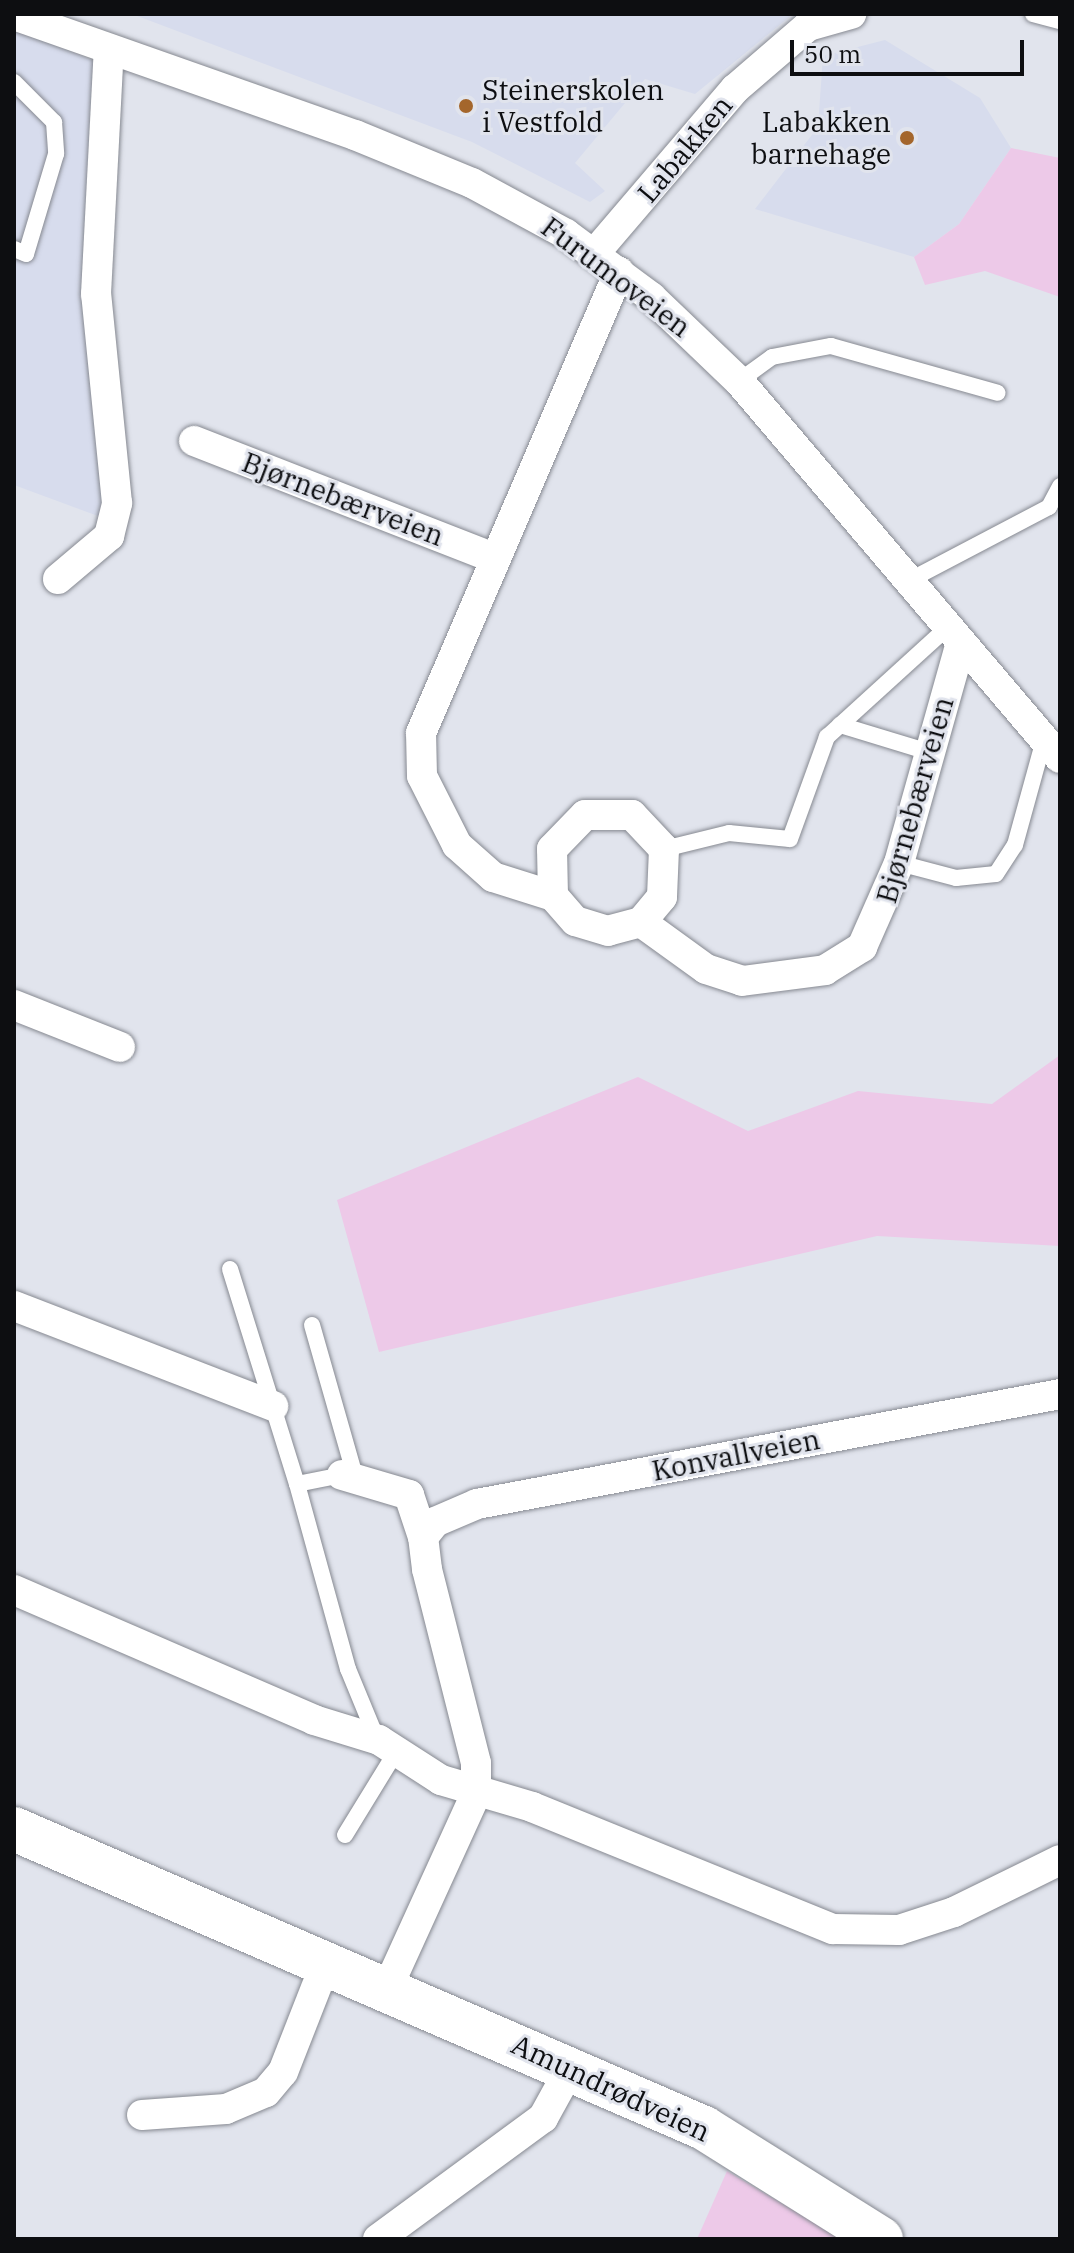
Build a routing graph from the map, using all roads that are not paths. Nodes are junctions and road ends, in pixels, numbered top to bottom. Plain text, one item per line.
1 (851, 14) edge
2 (1033, 14) edge
3 (14, 15) edge
4 (819, 18) edge
5 (1060, 21) edge
6 (65, 23) edge
7 (109, 49) junction
8 (14, 82) edge
9 (14, 249) edge
10 (594, 254) junction
11 (619, 272) junction
12 (739, 381) junction
13 (998, 393) dead end
14 (194, 441) dead end
15 (1060, 486) edge
16 (492, 557) junction
17 (58, 579) dead end
18 (910, 580) junction
19 (955, 635) junction
20 (840, 725) junction
21 (1052, 749) edge
22 (932, 753) junction
23 (664, 849) junction
24 (899, 863) junction
25 (553, 896) junction
26 (641, 922) junction
27 (14, 1005) edge
28 (120, 1047) dead end
29 (230, 1269) dead end
30 (14, 1306) edge
31 (312, 1325) dead end
32 (1060, 1394) edge
33 (273, 1406) junction
34 (348, 1475) junction
35 (297, 1484) junction
36 (423, 1537) junction
37 (14, 1590) edge
38 (386, 1748) junction
39 (476, 1794) junction
40 (14, 1829) edge
41 (345, 1835) dead end
42 (1060, 1860) edge
43 (326, 1962) junction
44 (387, 1989) junction
45 (571, 2067) junction
46 (142, 2115) dead end
47 (378, 2239) edge
48 (881, 2239) edge

1 - 4 street, Labakken
2 - 5 lane
3 - 6 street, Furumoveien
4 - 10 street, Labakken
6 - 7 street, Furumoveien
7 - 10 street, Furumoveien
7 - 17 street
8 - 9 lane
10 - 11 street, Furumoveien
11 - 12 street, Furumoveien
11 - 16 street
12 - 13 lane
12 - 18 street, Furumoveien
14 - 16 street, Bjørnebærveien
15 - 18 lane
16 - 25 street
18 - 19 street, Furumoveien
19 - 20 lane
19 - 21 street, Furumoveien
19 - 22 street, Bjørnebærveien
20 - 22 lane
20 - 23 lane
21 - 24 lane
22 - 24 street, Bjørnebærveien
23 - 25 street
23 - 26 street
24 - 26 street, Bjørnebærveien
25 - 26 street
27 - 28 street
29 - 33 lane
30 - 33 street
31 - 34 lane
32 - 36 street, Konvallveien
33 - 35 lane
34 - 35 lane
34 - 36 street
35 - 38 lane
36 - 39 street
37 - 38 street
38 - 39 street
38 - 41 lane
39 - 42 street
39 - 44 street
40 - 43 main road, Amundrødveien
43 - 44 main road, Amundrødveien
43 - 46 street
44 - 45 main road, Amundrødveien
45 - 47 street
45 - 48 main road, Amundrødveien

